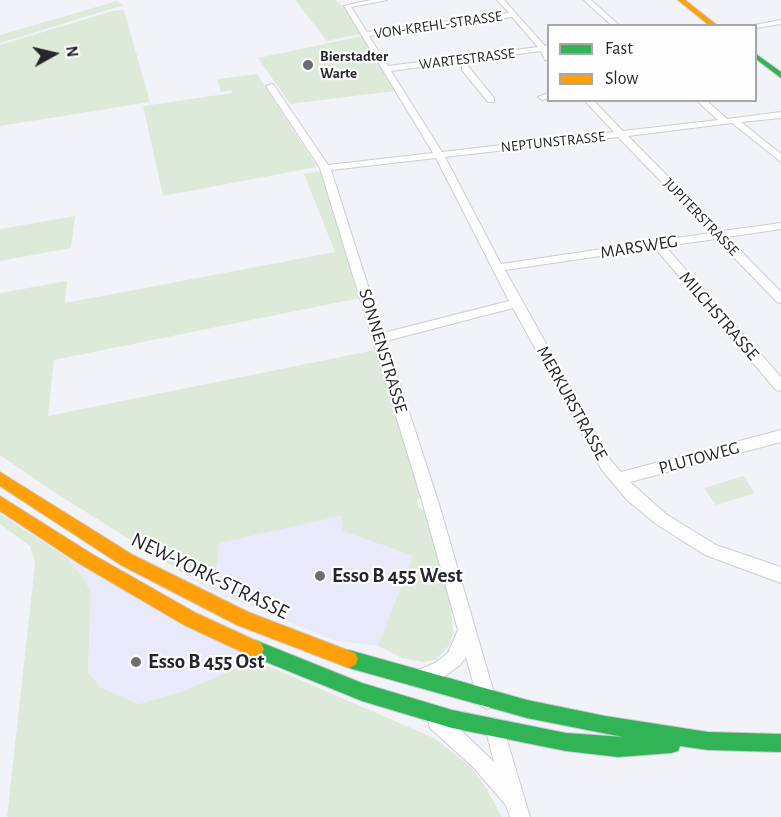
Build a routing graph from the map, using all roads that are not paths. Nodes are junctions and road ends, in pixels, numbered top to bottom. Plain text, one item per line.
1 (384, 0) edge
2 (500, 0) edge
3 (587, 0) edge
4 (681, 0) edge
5 (513, 15) junction
6 (781, 22) edge
7 (615, 24) edge
8 (712, 24) edge
9 (757, 25) edge
10 (363, 35) junction
11 (547, 53) edge
12 (757, 58) edge
13 (465, 68) junction
14 (385, 69) junction
15 (781, 76) edge
16 (390, 78) junction
17 (270, 86) dead end
18 (491, 100) dead end
19 (590, 102) edge
20 (703, 102) edge
21 (781, 115) edge
22 (730, 121) junction
23 (621, 134) junction
24 (439, 155) junction
25 (781, 159) edge
26 (325, 168) junction
27 (781, 226) edge
28 (717, 235) junction
29 (658, 245) junction
30 (497, 268) junction
31 (781, 300) edge
32 (516, 303) junction
33 (379, 338) junction
34 (781, 386) edge
35 (781, 436) edge
36 (0, 478) edge
37 (617, 479) junction
38 (0, 503) edge
39 (781, 575) edge
40 (467, 629) junction
41 (417, 679) junction
42 (486, 697) junction
43 (426, 712) junction
44 (495, 729) junction
45 (708, 741) junction
46 (781, 743) edge
47 (518, 809) edge

1 - 10 street, MERKURSTRASSE
2 - 5 street
3 - 7 street
4 - 8 main road
5 - 10 street, VON-KREHL-STRASSE
5 - 11 street
6 - 9 street
10 - 14 street, MERKURSTRASSE
11 - 13 street, WARTESTRASSE
11 - 14 street, WARTESTRASSE
12 - 15 main road
13 - 16 street, WARTESTRASSE
13 - 18 street, WARTESTRASSE
14 - 16 street, MERKURSTRASSE
16 - 24 street, MERKURSTRASSE
17 - 26 street, SONNENSTRASSE
19 - 23 street, JUPITERSTRASSE
20 - 22 street
21 - 22 street, NEPTUNSTRASSE
22 - 23 street, NEPTUNSTRASSE
22 - 25 street
23 - 24 street, NEPTUNSTRASSE
23 - 28 street, JUPITERSTRASSE
24 - 26 street, NEPTUNSTRASSE
24 - 30 street, MERKURSTRASSE
26 - 33 street, SONNENSTRASSE
27 - 28 street, MARSWEG
28 - 29 street, MARSWEG
28 - 31 street, JUPITERSTRASSE
29 - 30 street, MARSWEG
29 - 34 street, MILCHSTRASSE
30 - 32 street, MERKURSTRASSE
32 - 33 street
32 - 37 street, MERKURSTRASSE
33 - 40 street, SONNENSTRASSE
35 - 37 street, PLUTOWEG
36 - 41 main road, NEW-YORK-STRASSE
37 - 39 street, MERKURSTRASSE
38 - 43 main road
40 - 41 street
40 - 42 street, SONNENSTRASSE
41 - 42 main road, NEW-YORK-STRASSE
42 - 44 street, SONNENSTRASSE
42 - 45 main road, NEW-YORK-STRASSE
43 - 44 main road
43 - 47 street
44 - 45 main road
44 - 47 street, SONNENSTRASSE
45 - 46 main road

